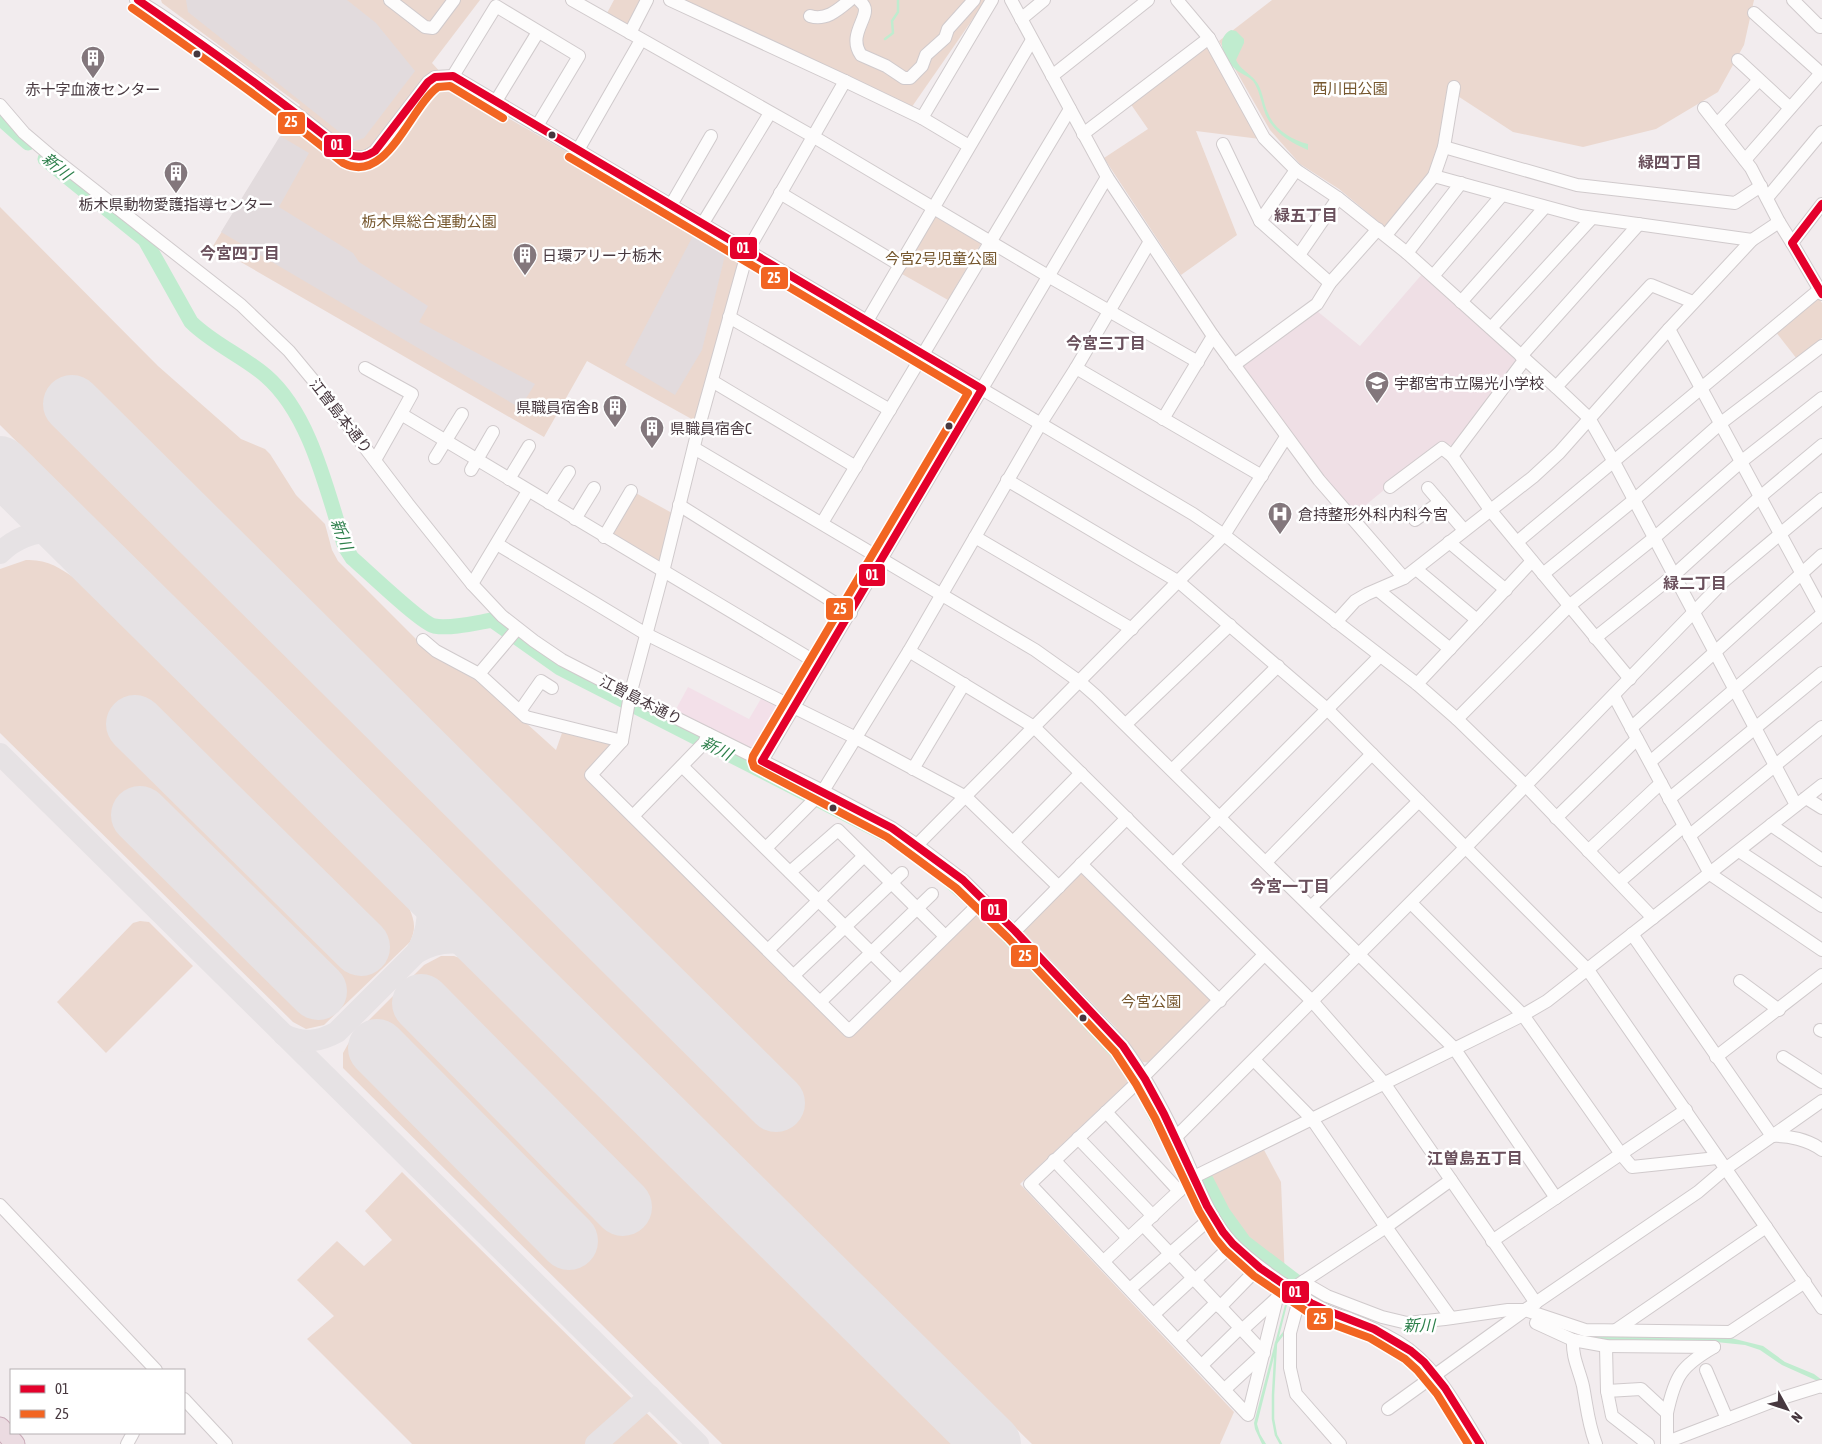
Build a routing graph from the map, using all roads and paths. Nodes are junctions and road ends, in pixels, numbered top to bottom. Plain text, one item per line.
1 (137, 0) edge
2 (390, 0) edge
3 (454, 0) edge
4 (572, 0) edge
5 (647, 0) edge
6 (670, 0) edge
7 (850, 0) edge
8 (859, 0) edge
9 (974, 0) edge
10 (992, 0) edge
11 (1011, 0) edge
12 (1044, 0) edge
13 (1148, 0) edge
14 (1177, 0) edge
15 (1793, 0) edge
16 (1754, 12) dead end
17 (810, 16) dead end
18 (1021, 18) junction
19 (1822, 25) edge
20 (538, 32) junction
21 (630, 33) junction
22 (1209, 38) junction
23 (641, 40) junction
24 (1032, 40) junction
25 (1738, 60) dead end
26 (1821, 73) edge
27 (453, 76) junction
28 (1052, 76) junction
29 (1759, 80) junction
30 (845, 82) junction
31 (1454, 87) dead end
32 (496, 101) junction
33 (0, 105) edge
34 (1704, 108) dead end
35 (1790, 108) junction
36 (1070, 109) junction
37 (770, 113) junction
38 (922, 118) junction
39 (1717, 124) junction
40 (538, 126) junction
41 (1822, 132) edge
42 (1083, 134) junction
43 (711, 136) dead end
44 (814, 137) junction
45 (1223, 144) dead end
46 (969, 146) junction
47 (1444, 147) junction
48 (578, 150) junction
49 (1745, 160) junction
50 (1296, 170) junction
51 (1434, 176) junction
52 (1107, 178) junction
53 (1460, 184) junction
54 (1761, 186) junction
55 (780, 193) junction
56 (1502, 195) junction
57 (1338, 198) junction
58 (1767, 198) junction
59 (671, 204) junction
60 (1822, 204) edge
61 (1546, 207) junction
62 (934, 208) junction
63 (1592, 218) junction
64 (1260, 222) junction
65 (1779, 222) junction
66 (703, 223) junction
67 (1639, 224) junction
68 (1382, 232) junction
69 (1752, 240) junction
70 (991, 241) junction
71 (1149, 243) junction
72 (1792, 243) junction
73 (748, 250) junction
74 (1407, 253) junction
75 (1299, 255) junction
76 (900, 265) junction
77 (1048, 276) junction
78 (1433, 276) junction
79 (1330, 283) junction
80 (1821, 291) edge
81 (1461, 302) junction
82 (1693, 302) junction
83 (1109, 311) junction
84 (729, 317) junction
85 (867, 321) junction
86 (1490, 328) junction
87 (1669, 329) junction
88 (1212, 336) junction
89 (1822, 346) edge
90 (923, 354) junction
91 (1523, 357) junction
92 (1198, 362) junction
93 (1234, 365) junction
94 (365, 368) dead end
95 (1076, 368) junction
96 (712, 382) junction
97 (1556, 387) junction
98 (1701, 387) junction
99 (982, 389) junction
100 (1822, 398) edge
101 (890, 410) junction
102 (401, 414) junction
103 (462, 414) dead end
104 (1589, 418) junction
105 (1163, 419) junction
106 (1041, 423) junction
107 (1721, 423) junction
108 (494, 432) dead end
109 (1286, 437) junction
110 (446, 441) junction
111 (1822, 445) edge
112 (529, 446) dead end
113 (694, 448) junction
114 (1452, 456) junction
115 (435, 458) dead end
116 (374, 460) junction
117 (1742, 461) junction
118 (1614, 462) junction
119 (474, 465) junction
120 (856, 467) junction
121 (569, 472) dead end
122 (1262, 476) junction
123 (509, 479) junction
124 (1007, 480) junction
125 (1390, 487) dead end
126 (594, 488) dead end
127 (1428, 488) dead end
128 (528, 491) junction
129 (631, 491) dead end
130 (1760, 497) junction
131 (1822, 499) edge
132 (1634, 500) junction
133 (1440, 502) junction
134 (549, 504) junction
135 (679, 506) junction
136 (1491, 510) junction
137 (575, 519) junction
138 (1415, 520) dead end
139 (822, 523) junction
140 (1464, 530) junction
141 (1224, 535) junction
142 (1780, 535) junction
143 (604, 537) junction
144 (975, 537) junction
145 (1654, 538) junction
146 (1449, 542) junction
147 (1517, 542) junction
148 (497, 544) junction
149 (1822, 555) edge
150 (882, 559) junction
151 (1532, 561) junction
152 (1416, 569) junction
153 (663, 572) junction
154 (1802, 573) junction
155 (1543, 574) junction
156 (1674, 575) junction
157 (1404, 578) junction
158 (1179, 582) junction
159 (472, 584) junction
160 (1378, 590) junction
161 (1506, 590) junction
162 (942, 594) junction
163 (1569, 606) junction
164 (1694, 612) junction
165 (850, 613) junction
166 (1822, 613) edge
167 (1477, 620) junction
168 (1336, 622) junction
169 (1230, 625) junction
170 (517, 629) junction
171 (1132, 629) junction
172 (646, 634) junction
173 (1595, 638) junction
174 (423, 640) dead end
175 (1450, 649) junction
176 (909, 651) junction
177 (1715, 652) junction
178 (1380, 656) junction
179 (819, 664) junction
180 (1278, 666) junction
181 (1822, 673) edge
182 (479, 674) junction
183 (1630, 679) junction
184 (1080, 682) junction
185 (964, 684) junction
186 (1417, 684) junction
187 (552, 688) dead end
188 (1734, 688) junction
189 (630, 696) junction
190 (1614, 696) junction
191 (793, 708) junction
192 (1327, 709) junction
193 (520, 712) junction
194 (1457, 719) junction
195 (1126, 724) junction
196 (1034, 727) junction
197 (1755, 727) junction
198 (1822, 727) edge
199 (1634, 733) junction
200 (708, 734) junction
201 (856, 738) junction
202 (622, 741) junction
203 (1372, 754) junction
204 (762, 761) junction
205 (1650, 762) junction
206 (1775, 764) junction
207 (682, 766) junction
208 (913, 769) junction
209 (1172, 770) junction
210 (1081, 773) junction
211 (1661, 783) junction
212 (1822, 785) edge
213 (1526, 786) junction
214 (823, 791) junction
215 (966, 797) junction
216 (1670, 799) junction
217 (1419, 801) junction
218 (1801, 801) junction
219 (1822, 808) edge
220 (633, 816) junction
221 (1220, 817) junction
222 (1127, 818) junction
223 (1556, 818) junction
224 (1771, 825) junction
225 (1687, 831) junction
226 (1013, 842) junction
227 (918, 845) junction
228 (1466, 847) junction
229 (766, 848) junction
230 (1588, 851) junction
231 (1739, 851) junction
232 (864, 856) junction
233 (1822, 860) edge
234 (1266, 862) junction
235 (1081, 864) junction
236 (1173, 864) junction
237 (790, 872) junction
238 (902, 873) dead end
239 (1710, 874) junction
240 (1618, 882) junction
241 (892, 883) junction
242 (1059, 887) junction
243 (932, 894) dead end
244 (818, 900) junction
245 (983, 900) junction
246 (1411, 903) junction
247 (1822, 906) edge
248 (1311, 907) junction
249 (917, 909) junction
250 (1653, 918) junction
251 (845, 927) junction
252 (1014, 931) junction
253 (1632, 934) junction
254 (945, 936) junction
255 (768, 950) junction
256 (1822, 950) edge
257 (871, 953) junction
258 (1264, 955) junction
259 (1358, 955) junction
260 (1588, 970) junction
261 (1822, 975) edge
262 (793, 976) junction
263 (899, 980) junction
264 (1740, 981) dead end
265 (1220, 1000) junction
266 (1312, 1001) junction
267 (820, 1002) junction
268 (1779, 1010) junction
269 (1524, 1015) junction
270 (1454, 1048) junction
271 (1716, 1057) junction
272 (1783, 1057) dead end
273 (1254, 1060) junction
274 (1144, 1077) junction
275 (1822, 1082) edge
276 (1384, 1083) junction
277 (1822, 1101) edge
278 (1686, 1110) junction
279 (1106, 1112) junction
280 (1312, 1119) junction
281 (1772, 1136) junction
282 (1078, 1138) junction
283 (1176, 1138) junction
284 (1822, 1150) edge
285 (1621, 1154) junction
286 (1717, 1158) junction
287 (1054, 1160) junction
288 (1726, 1169) junction
289 (1194, 1177) junction
290 (1451, 1180) junction
291 (1179, 1191) junction
292 (1556, 1198) junction
293 (0, 1205) edge
294 (1213, 1216) junction
295 (1148, 1220) junction
296 (1386, 1227) junction
297 (1766, 1227) junction
298 (1128, 1238) junction
299 (1492, 1241) junction
300 (1233, 1244) junction
301 (1170, 1253) junction
302 (1104, 1261) junction
303 (1259, 1268) junction
304 (1194, 1279) junction
305 (1304, 1281) junction
306 (1804, 1282) junction
307 (1130, 1289) junction
308 (1292, 1290) junction
309 (1276, 1298) junction
310 (1218, 1305) junction
311 (1531, 1306) junction
312 (1822, 1308) edge
313 (1154, 1314) junction
314 (1451, 1318) junction
315 (1536, 1323) dead end
316 (1241, 1329) junction
317 (1616, 1330) junction
318 (1178, 1340) junction
319 (1573, 1340) junction
320 (1606, 1346) junction
321 (1264, 1353) junction
322 (1202, 1365) junction
323 (155, 1369) edge
324 (1706, 1370) dead end
325 (1435, 1375) junction
326 (1822, 1388) edge
327 (1225, 1389) junction
328 (1607, 1391) junction
329 (185, 1400) edge
330 (1388, 1409) dead end
331 (1667, 1412) junction
332 (1727, 1419) junction
333 (0, 1427) edge
334 (1667, 1443) edge
335 (15, 1444) edge
336 (226, 1444) edge
337 (1340, 1444) edge
338 (1480, 1444) edge
339 (1596, 1444) edge
340 (1648, 1444) edge

1 - 27 street
2 - 3 street
4 - 21 street
5 - 21 street
6 - 30 street
7 - 17 street
8 - 9 street
10 - 38 street
11 - 18 street
12 - 18 street
13 - 28 street
14 - 22 street
15 - 19 street
16 - 26 street
18 - 24 street
20 - 27 street
20 - 32 street
20 - 40 street
21 - 23 street
22 - 42 street
22 - 50 street
23 - 37 street
23 - 48 street
24 - 28 street
24 - 46 street
25 - 29 street
26 - 35 street
27 - 32 street
28 - 36 street
29 - 35 street
29 - 39 street
30 - 38 street
30 - 44 street
31 - 47 street
32 - 40 street
33 - 116 street, 江曽島本通り
34 - 39 street
35 - 49 street
36 - 42 street
36 - 70 street
37 - 44 street
37 - 66 street
38 - 46 street
39 - 49 street
40 - 48 street
41 - 58 street
42 - 52 street
43 - 59 street
44 - 55 street
44 - 62 street
45 - 64 street
46 - 62 street
47 - 51 street
47 - 54 street
48 - 59 street
49 - 54 street
50 - 57 street
50 - 64 street
51 - 53 street
51 - 68 street
52 - 71 street
52 - 77 street
53 - 56 street
53 - 74 street
54 - 58 street
55 - 73 street
55 - 76 street
56 - 61 street
56 - 78 street
57 - 68 street
57 - 75 street
58 - 65 street
59 - 66 street
60 - 72 street
61 - 63 street
61 - 81 street
62 - 70 street
62 - 76 street
63 - 67 street
63 - 86 street
64 - 75 street
65 - 69 street
65 - 72 street
66 - 73 street
67 - 69 street
67 - 91 street
68 - 74 street
68 - 79 street
69 - 82 street
70 - 77 street
70 - 90 street
71 - 83 street
71 - 88 street
72 - 80 street
73 - 84 street
73 - 85 street
74 - 78 street
75 - 79 street
76 - 85 street
77 - 83 street
77 - 99 street
78 - 81 street
79 - 93 street
80 - 98 street
81 - 86 street
82 - 87 street
82 - 97 street
83 - 92 street
83 - 95 street
84 - 96 street
84 - 101 street
85 - 90 street
86 - 91 street
87 - 98 street
87 - 104 street
88 - 92 street
88 - 93 street
89 - 107 street
90 - 99 street
90 - 101 street
91 - 97 street
91 - 114 street
92 - 105 street
93 - 109 street
94 - 102 street
95 - 105 street
95 - 106 street
96 - 113 street
96 - 120 street
97 - 104 street
98 - 107 street
98 - 118 street
99 - 106 street
99 - 150 street
100 - 117 street
101 - 120 street
102 - 110 street
102 - 116 street
103 - 110 street
104 - 118 street
104 - 136 street
105 - 122 street
106 - 124 street
106 - 141 street
107 - 117 street
107 - 132 street
108 - 119 street
109 - 122 street
109 - 157 street
110 - 115 street
110 - 119 street
111 - 130 street
112 - 123 street
113 - 135 street
113 - 139 street
114 - 125 street
114 - 136 street
116 - 159 street, 江曽島本通り
117 - 130 street
117 - 145 street
118 - 132 street
118 - 147 street
119 - 123 street
120 - 139 street
121 - 134 street
122 - 141 street
123 - 128 street
124 - 144 street
124 - 158 street
126 - 137 street
127 - 133 street
128 - 134 street
128 - 148 street
129 - 143 street
130 - 142 street
130 - 156 street
131 - 142 street
132 - 145 street
132 - 155 street
133 - 138 street
133 - 140 street
134 - 137 street
135 - 153 street
135 - 165 street
136 - 140 street
136 - 147 street
137 - 143 street
139 - 150 street
140 - 146 street
141 - 158 street
141 - 168 street
142 - 154 street
142 - 164 street
143 - 153 street
144 - 162 street
144 - 171 street
145 - 156 street
145 - 163 street
146 - 152 street
146 - 161 street
147 - 151 street
148 - 159 street
148 - 172 street
149 - 154 street
150 - 162 street
150 - 165 street
151 - 155 street
151 - 161 street
152 - 157 street
152 - 167 street
153 - 172 street
153 - 179 street
154 - 166 street
154 - 177 street
155 - 163 street
156 - 164 street
156 - 173 street
157 - 160 street
158 - 169 street
158 - 171 street
159 - 170 street, 江曽島本通り
160 - 168 street
160 - 175 street
161 - 167 street
162 - 176 street
162 - 184 street
163 - 173 street
163 - 194 street
164 - 177 street
164 - 183 street
165 - 179 street
166 - 188 street
167 - 175 street
168 - 178 street
169 - 180 street
169 - 195 street
170 - 182 street
170 - 189 street, 江曽島本通り
171 - 184 street
172 - 189 street
172 - 191 street
173 - 183 street
174 - 182 street
175 - 186 street
176 - 185 street
176 - 201 street
177 - 188 street
177 - 199 street
178 - 186 street
178 - 192 street
179 - 191 street
180 - 192 street
180 - 209 street
181 - 197 street
182 - 193 street
183 - 190 street
184 - 195 street
184 - 196 street
185 - 196 street
185 - 208 street
186 - 194 street
187 - 193 street
188 - 197 street
188 - 205 street
189 - 200 street, 江曽島本通り
189 - 202 street
190 - 199 street
190 - 213 street
191 - 201 street
191 - 204 street
192 - 203 street
192 - 221 street
193 - 202 street
194 - 213 street
195 - 209 street
196 - 210 street
196 - 215 street
197 - 206 street
197 - 216 street
198 - 206 street
199 - 205 street
199 - 223 street
200 - 204 street, 江曽島本通り
200 - 207 street
201 - 208 street
201 - 214 street
202 - 220 street
203 - 217 street
203 - 234 street
204 - 214 street, 江曽島本通り
205 - 211 street
206 - 218 street
206 - 225 street
207 - 220 street
207 - 229 street
208 - 215 street
209 - 221 street
210 - 222 street
210 - 226 street
211 - 216 street
211 - 230 street
212 - 218 street
213 - 223 street
213 - 228 street
214 - 227 street, 江曽島本通り
214 - 229 street
215 - 226 street
215 - 227 street
216 - 225 street
217 - 228 street
217 - 248 street
218 - 219 street
218 - 224 street
220 - 255 street
221 - 234 street
221 - 236 street
222 - 235 street
222 - 236 street
223 - 230 street
224 - 231 street
224 - 233 street
225 - 239 street
225 - 240 street
226 - 242 street
227 - 245 street, 江曽島本通り
228 - 246 street
228 - 260 street
229 - 237 street
230 - 240 street
231 - 239 street
231 - 247 street
232 - 237 street
232 - 241 street
232 - 244 street
234 - 248 street
235 - 242 street
235 - 265 street
236 - 258 street
237 - 244 street
238 - 241 street
239 - 250 street
239 - 256 street
240 - 250 street
241 - 249 street
241 - 251 street
242 - 252 street
243 - 249 street
244 - 251 street
244 - 255 street
245 - 252 street, 江曽島本通り
245 - 254 street
246 - 259 street
246 - 269 street
248 - 259 street
249 - 254 street
249 - 257 street
250 - 253 street
251 - 257 street
251 - 262 street
252 - 274 street, 江曽島本通り
253 - 260 street
253 - 271 street
254 - 263 street
255 - 262 street
257 - 263 street
257 - 267 street
258 - 265 street
258 - 266 street
259 - 266 street
259 - 270 street
260 - 269 street
260 - 278 street
261 - 268 street
262 - 267 street
263 - 267 street
264 - 268 street
265 - 274 street
266 - 273 street
266 - 276 street
268 - 271 street
269 - 270 street
269 - 285 street
270 - 276 street
270 - 292 street
271 - 281 street
272 - 275 street
273 - 280 street
273 - 283 street
274 - 279 street
274 - 283 street, 江曽島本通り
276 - 280 street
276 - 290 street
277 - 281 street
278 - 285 street
278 - 286 street
279 - 282 street
279 - 291 street
280 - 289 street
280 - 296 street
281 - 284 street
281 - 288 street
282 - 287 street
282 - 295 street
283 - 289 street, 江曽島本通り
285 - 286 street
285 - 292 street
286 - 288 street
287 - 298 street
287 - 302 street
288 - 297 street
288 - 311 street
289 - 291 street
289 - 294 street, 江曽島本通り
290 - 296 street
290 - 299 street
291 - 295 street
292 - 299 street
293 - 323 street
294 - 300 street, 江曽島本通り
294 - 301 street
295 - 298 street
295 - 301 street
296 - 305 street
296 - 314 street
297 - 306 street
297 - 317 street
298 - 302 street
299 - 311 street
300 - 303 street, 江曽島本通り
300 - 304 street
301 - 304 street
301 - 307 street
302 - 307 street
303 - 308 street, 江曽島本通り
303 - 310 street
304 - 310 street
304 - 313 street
305 - 308 street
305 - 314 street
306 - 312 street
306 - 317 street
307 - 313 street
308 - 309 street
308 - 325 street, 江曽島本通り
308 - 337 street
309 - 316 street
309 - 321 street
310 - 316 street
310 - 318 street
311 - 314 street
311 - 317 street
311 - 325 street
313 - 318 street
315 - 319 street
316 - 321 street
316 - 322 street
318 - 322 street
319 - 320 street
319 - 339 street
320 - 328 street
320 - 331 street
321 - 327 street
321 - 327 street
322 - 327 street
324 - 332 street
325 - 330 street
325 - 338 street, 江曽島本通り
326 - 332 street
328 - 331 street
328 - 340 street
329 - 336 street
331 - 334 street
332 - 334 street
333 - 335 highway

